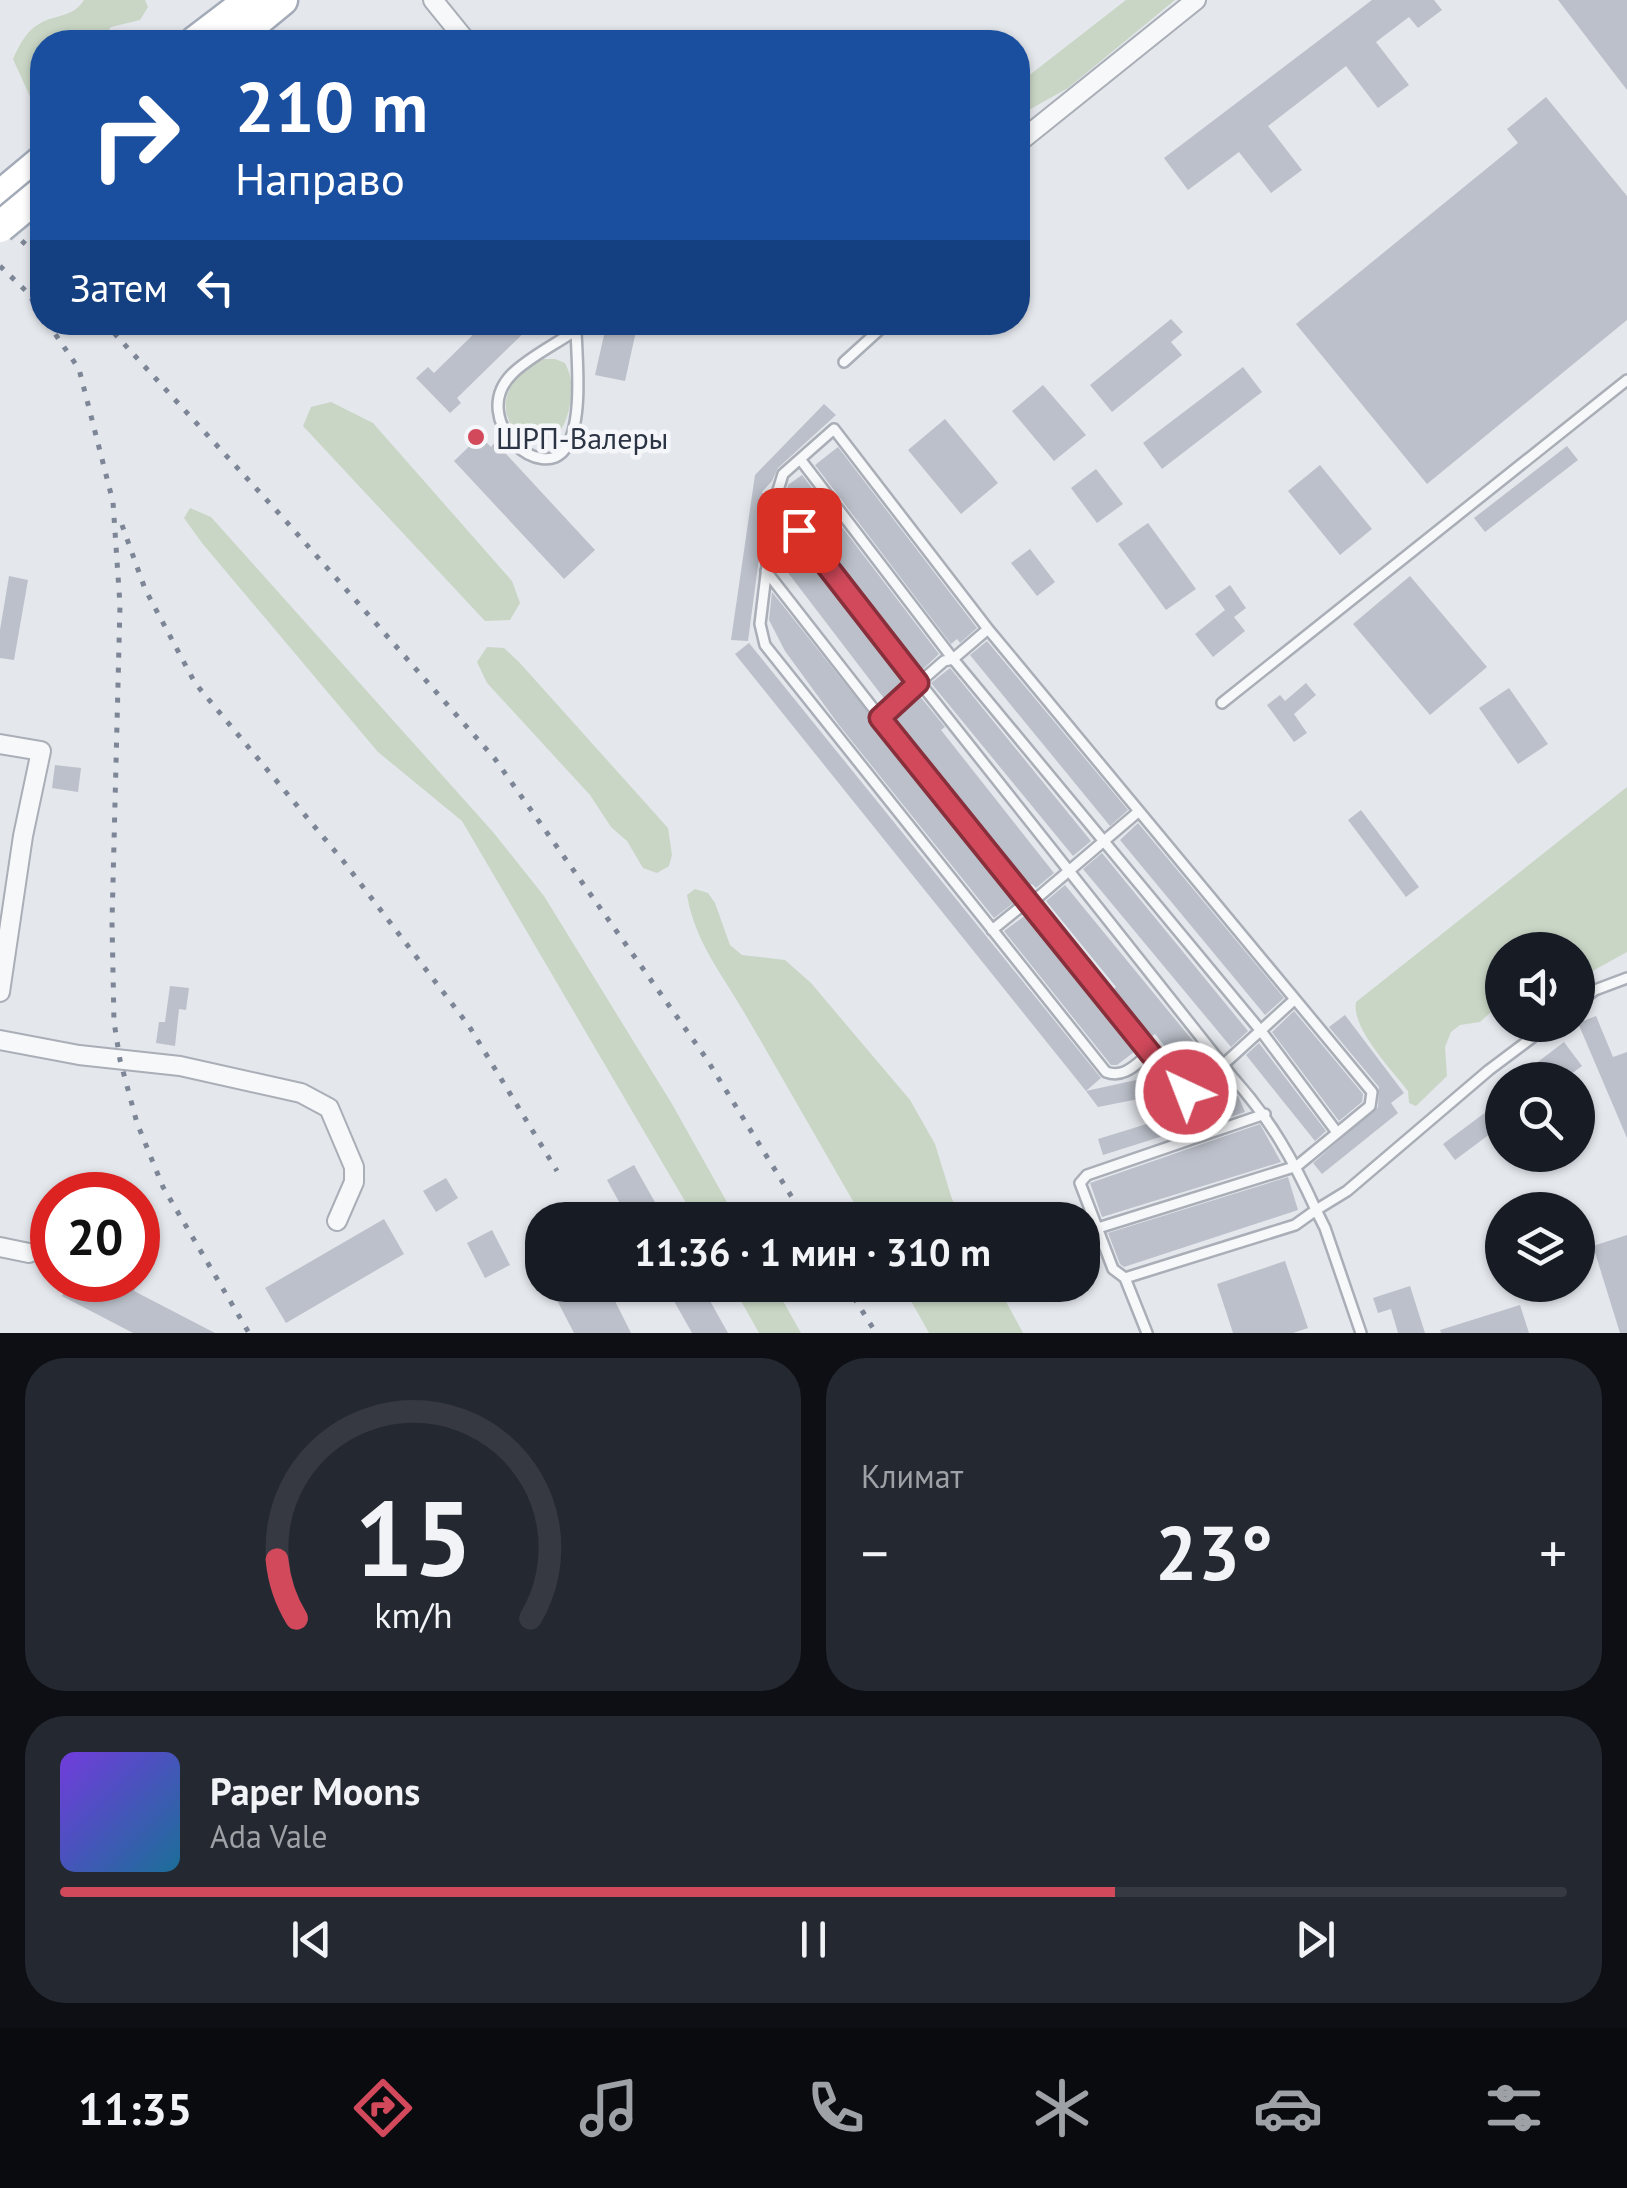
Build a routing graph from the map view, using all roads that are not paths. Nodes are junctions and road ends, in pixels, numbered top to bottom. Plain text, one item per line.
1 (250, 0) edge
2 (282, 0) edge
3 (433, 0) edge
4 (1196, 0) edge
5 (211, 30) edge
6 (244, 30) edge
7 (457, 30) edge
8 (1030, 133) edge
9 (30, 183) edge
10 (30, 190) edge
11 (0, 196) edge
12 (0, 227) edge
13 (566, 335) edge
14 (579, 335) edge
15 (874, 335) edge
16 (844, 362) dead end
17 (1627, 380) edge
18 (800, 459) junction
19 (776, 500) junction
20 (766, 570) junction
21 (988, 629) junction
22 (953, 659) junction
23 (918, 683) junction
24 (1222, 703) dead end
25 (880, 718) junction
26 (0, 744) edge
27 (1138, 812) junction
28 (1102, 842) junction
29 (1069, 872) junction
30 (1030, 904) junction
31 (992, 930) junction
32 (1627, 978) edge
33 (1595, 990) edge
34 (0, 992) edge
35 (1294, 1000) junction
36 (1261, 1032) junction
37 (0, 1040) edge
38 (1526, 1042) edge
39 (1150, 1053) junction
40 (1224, 1064) junction
41 (1234, 1079) junction
42 (1266, 1114) junction
43 (1336, 1131) junction
44 (1297, 1166) junction
45 (1088, 1202) edge
46 (1316, 1210) junction
47 (337, 1221) dead end
48 (1100, 1227) edge
49 (1100, 1233) edge
50 (0, 1248) edge
51 (29, 1253) dead end
52 (1125, 1278) junction
53 (1147, 1333) edge
54 (1361, 1333) edge

1 - 5 main road
2 - 6 main road
3 - 7 street
4 - 8 street
9 - 11 main road
10 - 12 main road, bridge
13 - 14 lane
15 - 16 lane
17 - 24 lane
18 - 19 lane
18 - 21 lane
18 - 22 lane
19 - 20 lane
19 - 23 lane
20 - 25 lane
20 - 31 lane
21 - 22 lane
21 - 27 lane
22 - 23 lane
22 - 28 lane
23 - 25 lane
23 - 29 lane
25 - 30 lane
26 - 34 street
27 - 28 lane
27 - 35 lane
28 - 29 lane
28 - 36 lane
29 - 30 lane
29 - 40 lane
30 - 31 lane
30 - 39 lane
31 - 39 lane
32 - 33 lane
35 - 36 lane
35 - 43 lane
36 - 40 lane
36 - 43 lane
37 - 47 street
38 - 46 lane
39 - 41 lane
40 - 41 lane
41 - 42 lane
42 - 44 lane
42 - 45 lane
43 - 44 lane
44 - 46 lane
44 - 48 lane
46 - 52 lane
46 - 54 lane
49 - 52 lane
50 - 51 street
52 - 53 lane

